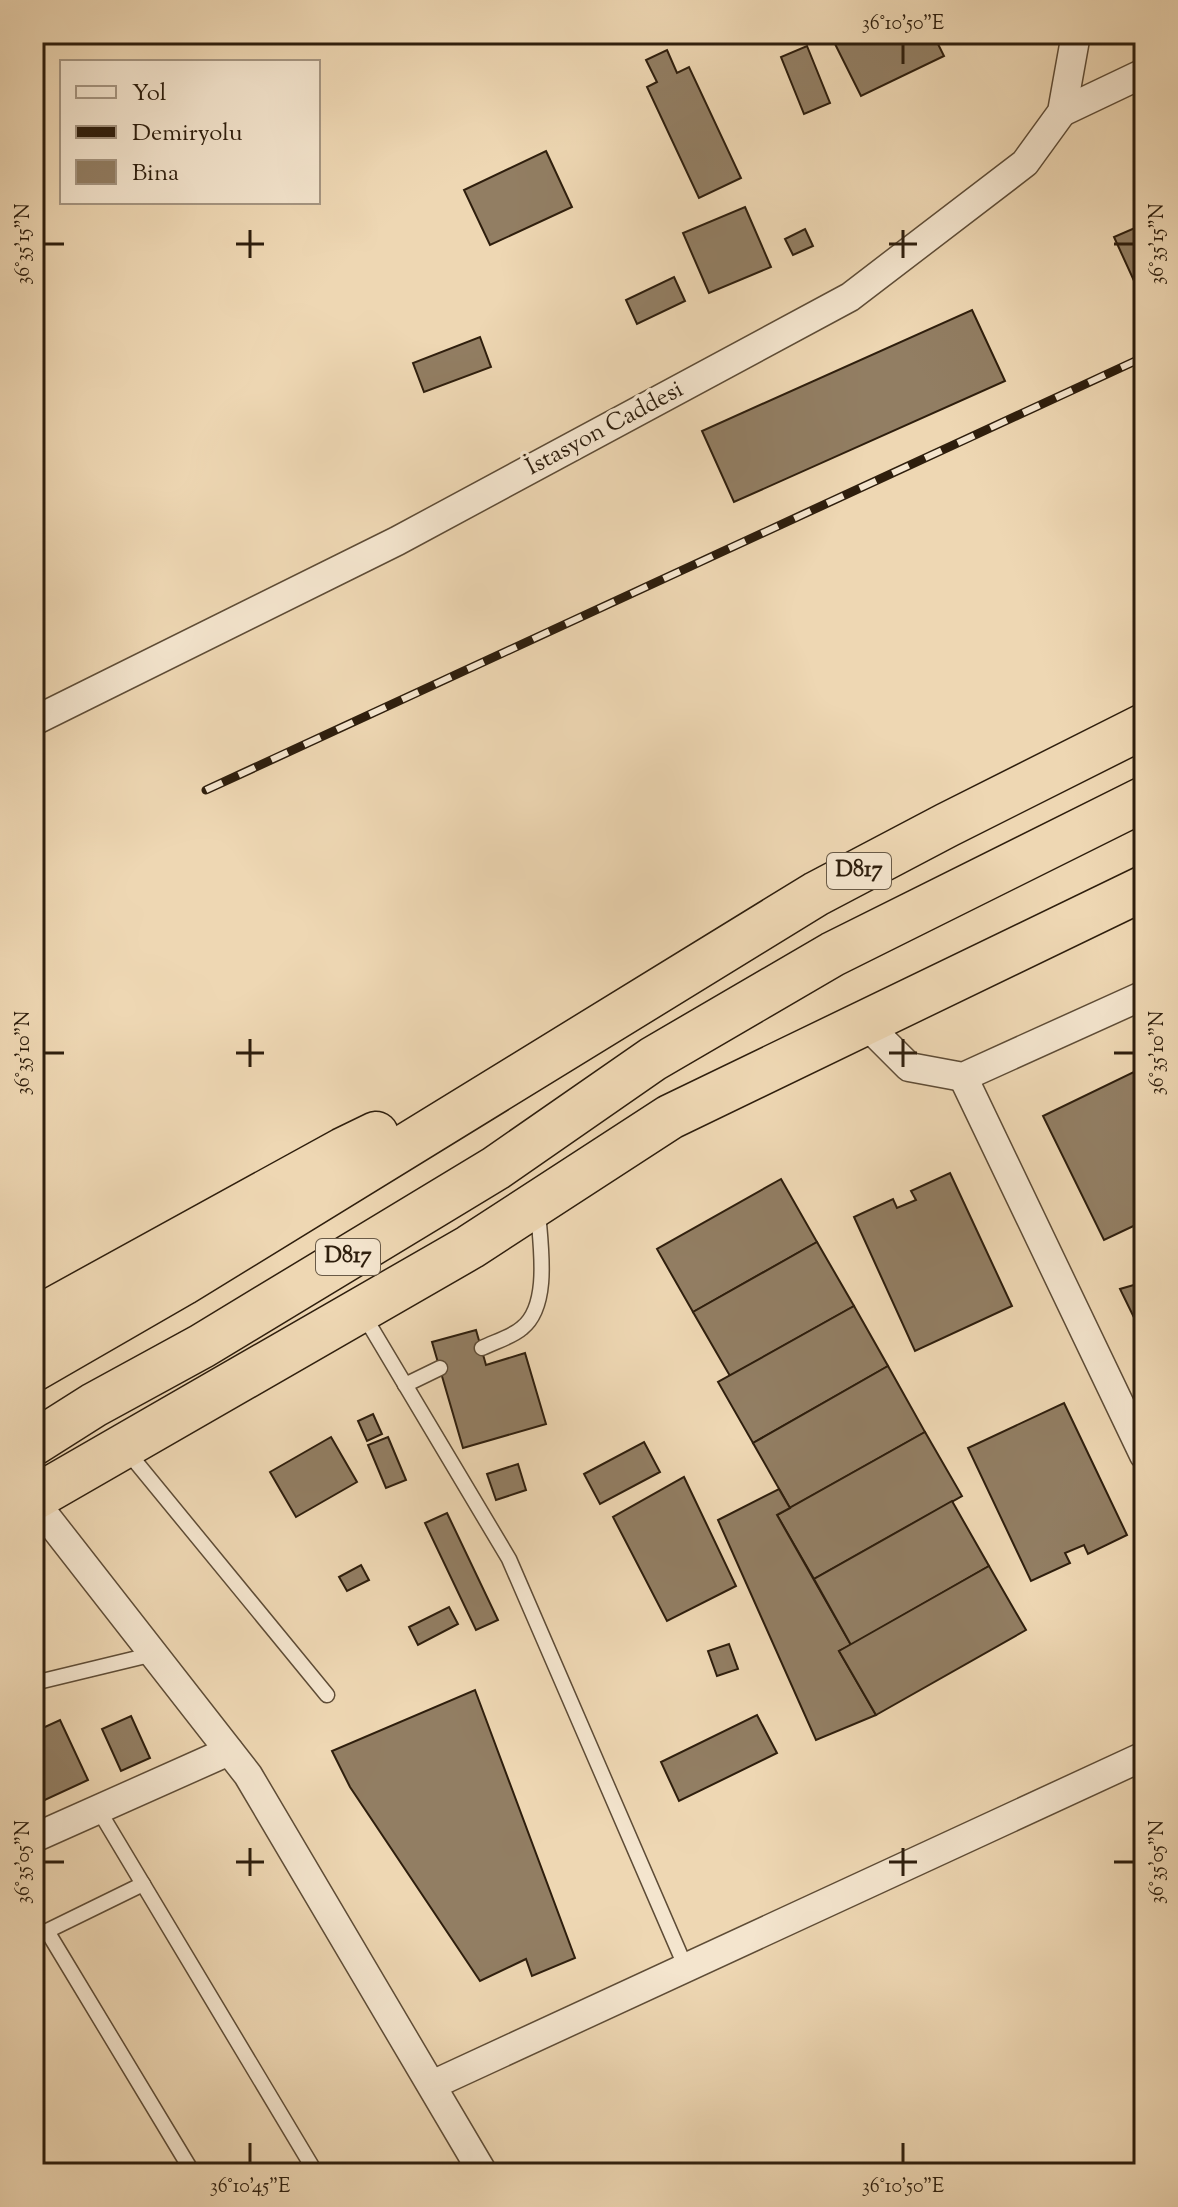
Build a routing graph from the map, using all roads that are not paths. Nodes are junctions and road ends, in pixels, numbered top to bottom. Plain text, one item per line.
1 (1076, 34) edge
2 (1144, 73) edge
3 (1062, 112) junction
4 (34, 721) edge
5 (1144, 726) edge
6 (1144, 799) edge
7 (1144, 888) edge
8 (1144, 995) edge
9 (865, 1023) junction
10 (584, 1036) junction
11 (963, 1077) junction
12 (537, 1204) junction
13 (360, 1310) junction
14 (35, 1318) edge
15 (482, 1348) dead end
16 (440, 1368) dead end
17 (34, 1369) edge
18 (405, 1385) junction
19 (34, 1443) edge
20 (124, 1447) junction
21 (1144, 1455) edge
22 (34, 1500) edge
23 (156, 1654) junction
24 (34, 1683) edge
25 (327, 1695) dead end
26 (229, 1751) junction
27 (1144, 1756) edge
28 (98, 1809) junction
29 (34, 1838) edge
30 (143, 1884) junction
31 (686, 1968) junction
32 (432, 2085) junction
33 (193, 2173) edge
34 (316, 2173) edge
35 (483, 2173) edge

1 - 3 street, İstasyon Caddesi
2 - 3 street
3 - 4 street, İstasyon Caddesi
5 - 10 highway, D817
6 - 19 highway, D817
7 - 9 highway
8 - 11 street
9 - 11 street
9 - 12 highway
10 - 14 highway
10 - 17 highway, D817
11 - 21 street
12 - 13 highway
12 - 15 lane
13 - 18 lane
13 - 20 highway
16 - 18 lane
18 - 31 lane
20 - 22 highway
20 - 25 lane
22 - 23 street
23 - 24 lane
23 - 26 street
26 - 28 street
26 - 32 street
27 - 31 street
28 - 29 street
28 - 30 lane
30 - 33 lane
30 - 34 lane
31 - 32 street
32 - 35 street

